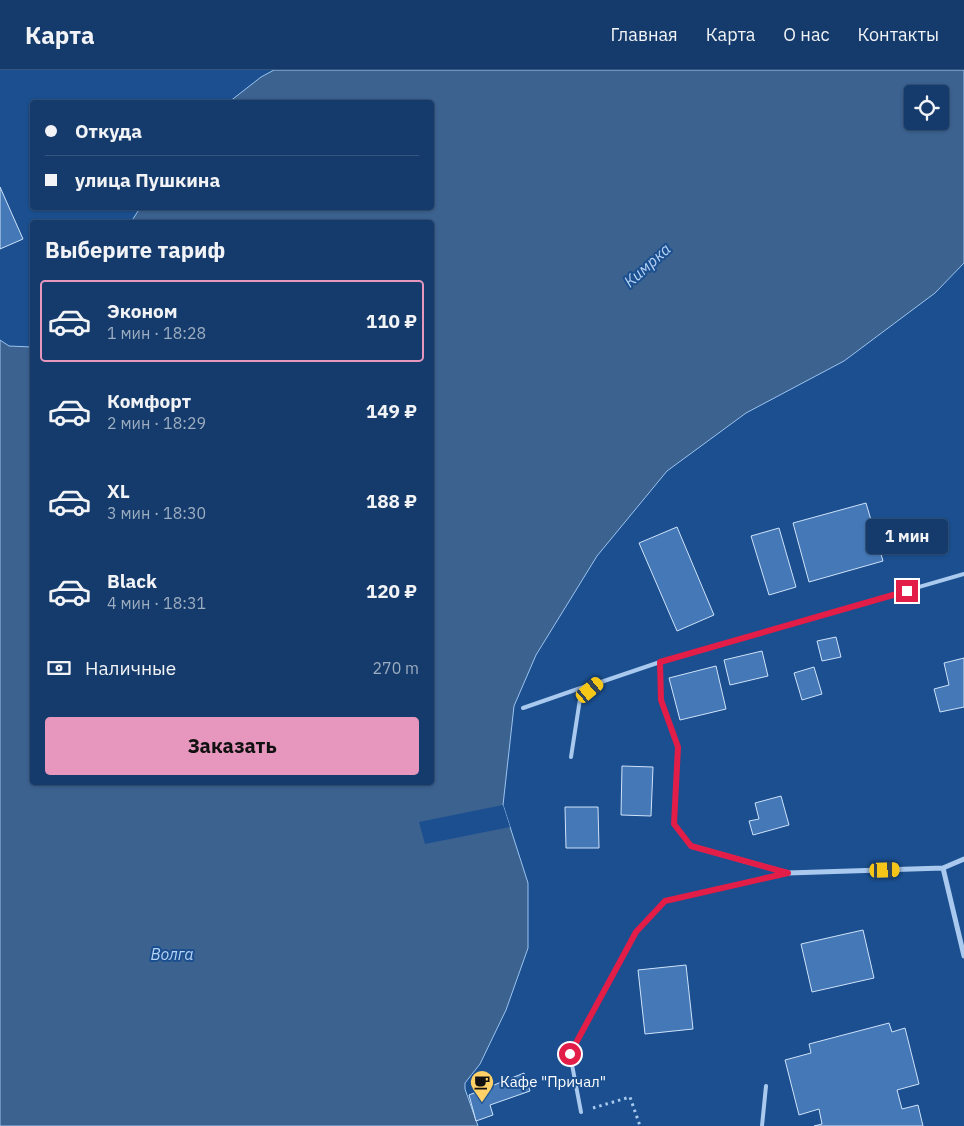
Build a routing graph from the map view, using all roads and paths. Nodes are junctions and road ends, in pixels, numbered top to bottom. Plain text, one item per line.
1 (964, 574) edge
2 (660, 662) junction
3 (601, 682) junction
4 (524, 708) dead end
5 (571, 757) dead end
6 (691, 846) joint
7 (964, 859) edge
8 (943, 868) junction
9 (788, 873) junction
10 (964, 956) edge
11 (766, 1086) dead end
12 (581, 1112) joint
13 (640, 1126) edge
14 (762, 1126) edge

1 - 2 lane
2 - 3 lane
2 - 6 lane
3 - 4 lane
3 - 5 lane
6 - 9 street
7 - 8 street
8 - 9 street
8 - 10 street
9 - 12 lane
11 - 14 lane
12 - 13 path

